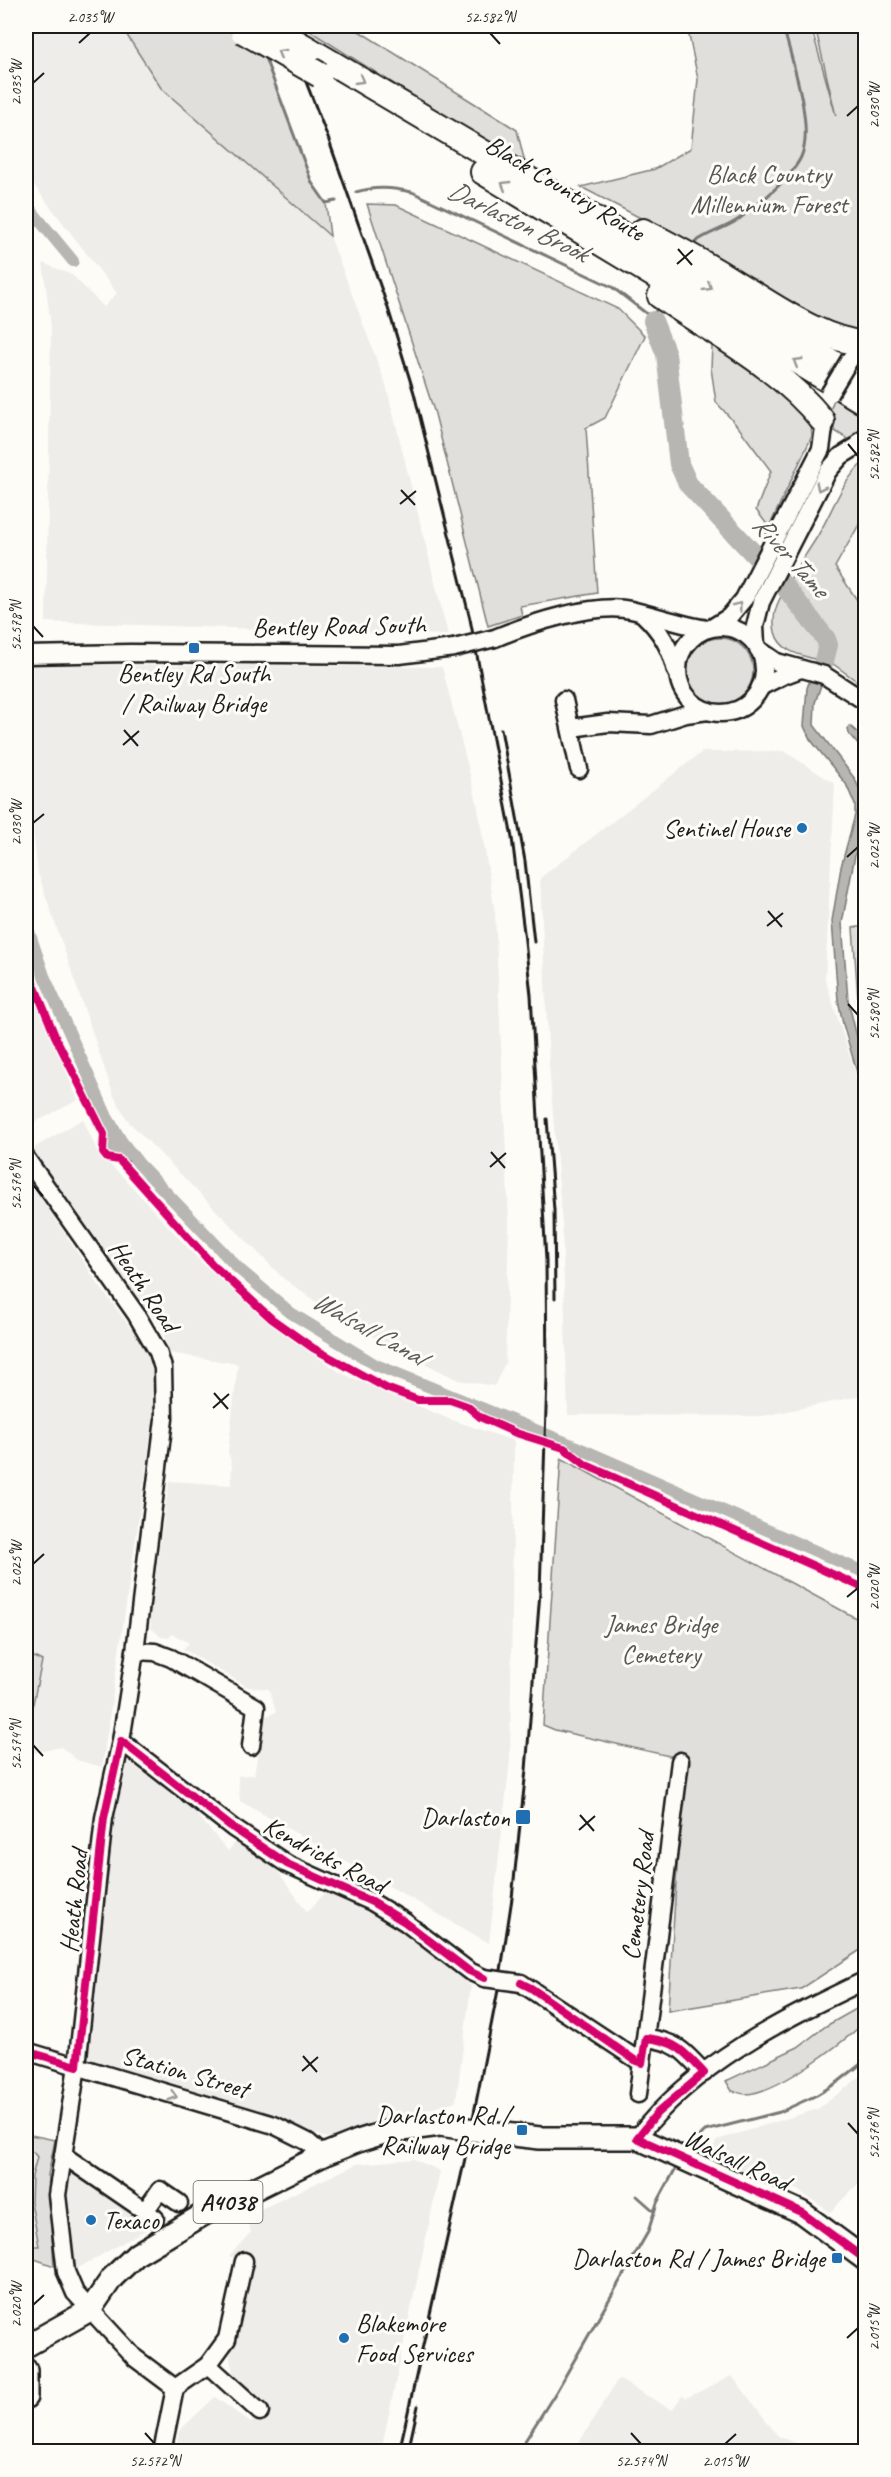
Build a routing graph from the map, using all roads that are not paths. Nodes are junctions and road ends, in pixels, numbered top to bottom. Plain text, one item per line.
1 (268, 26) edge
2 (238, 28) edge
3 (505, 165) junction
4 (537, 204) junction
5 (860, 349) edge
6 (866, 383) edge
7 (866, 403) edge
8 (823, 424) junction
9 (864, 443) edge
10 (641, 613) junction
11 (710, 628) junction
12 (757, 647) junction
13 (29, 655) edge
14 (803, 669) junction
15 (678, 678) junction
16 (760, 687) junction
17 (564, 700) dead end
18 (866, 702) edge
19 (708, 711) junction
20 (663, 722) junction
21 (571, 728) junction
22 (579, 769) dead end
23 (26, 1158) edge
24 (135, 1652) junction
25 (121, 1741) junction
26 (251, 1746) dead end
27 (680, 1761) dead end
28 (866, 1980) edge
29 (646, 2038) junction
30 (26, 2051) edge
31 (642, 2062) junction
32 (77, 2066) junction
33 (704, 2073) junction
34 (638, 2094) dead end
35 (637, 2138) junction
36 (63, 2154) junction
37 (323, 2155) junction
38 (179, 2203) dead end
39 (866, 2259) edge
40 (244, 2260) dead end
41 (90, 2310) junction
42 (26, 2346) edge
43 (208, 2365) junction
44 (26, 2370) edge
45 (175, 2388) junction
46 (26, 2397) edge
47 (260, 2412) dead end
48 (162, 2451) edge

1 -> 3 highway, Black Country Route, bridge
4 -> 2 highway, Black Country Route, bridge
3 - 5 highway
3 -> 6 highway, Black Country Route
7 -> 4 highway, Black Country Route
4 - 8 highway
5 - 8 street, bridge
8 - 9 street
11 -> 8 street
9 -> 12 street
10 - 11 street, Bentley Road South
10 - 13 street, Bentley Road South, bridge
10 - 15 street
11 - 12 street
11 - 15 street
12 - 14 street
12 - 16 street
14 - 16 street
14 - 18 street
15 - 19 street
15 - 20 street
16 - 19 street
17 - 21 street
19 - 20 street
20 - 21 street
21 - 22 street
23 - 24 street, Heath Road
24 - 25 street, Heath Road
24 - 26 street
25 - 31 street, Kendricks Road, bridge
25 - 32 street, Heath Road
27 - 29 street, Cemetery Road
28 - 33 street
29 - 31 street, Cemetery Road
29 - 33 street
30 - 32 street, Station Street
31 - 34 street, Cemetery Road
32 - 36 street, Heath Road
32 -> 37 street, Station Street
33 - 35 street
35 - 37 main road, Walsall Road / A4038, bridge
35 - 39 main road, Walsall Road / A4038
36 - 38 street
36 - 41 street, Heath Road
37 - 41 main road, A4038
40 - 43 street
41 - 42 main road, A4038
41 - 45 street, Heath Road
43 - 45 street
43 - 47 street
44 - 46 main road
45 - 48 street

